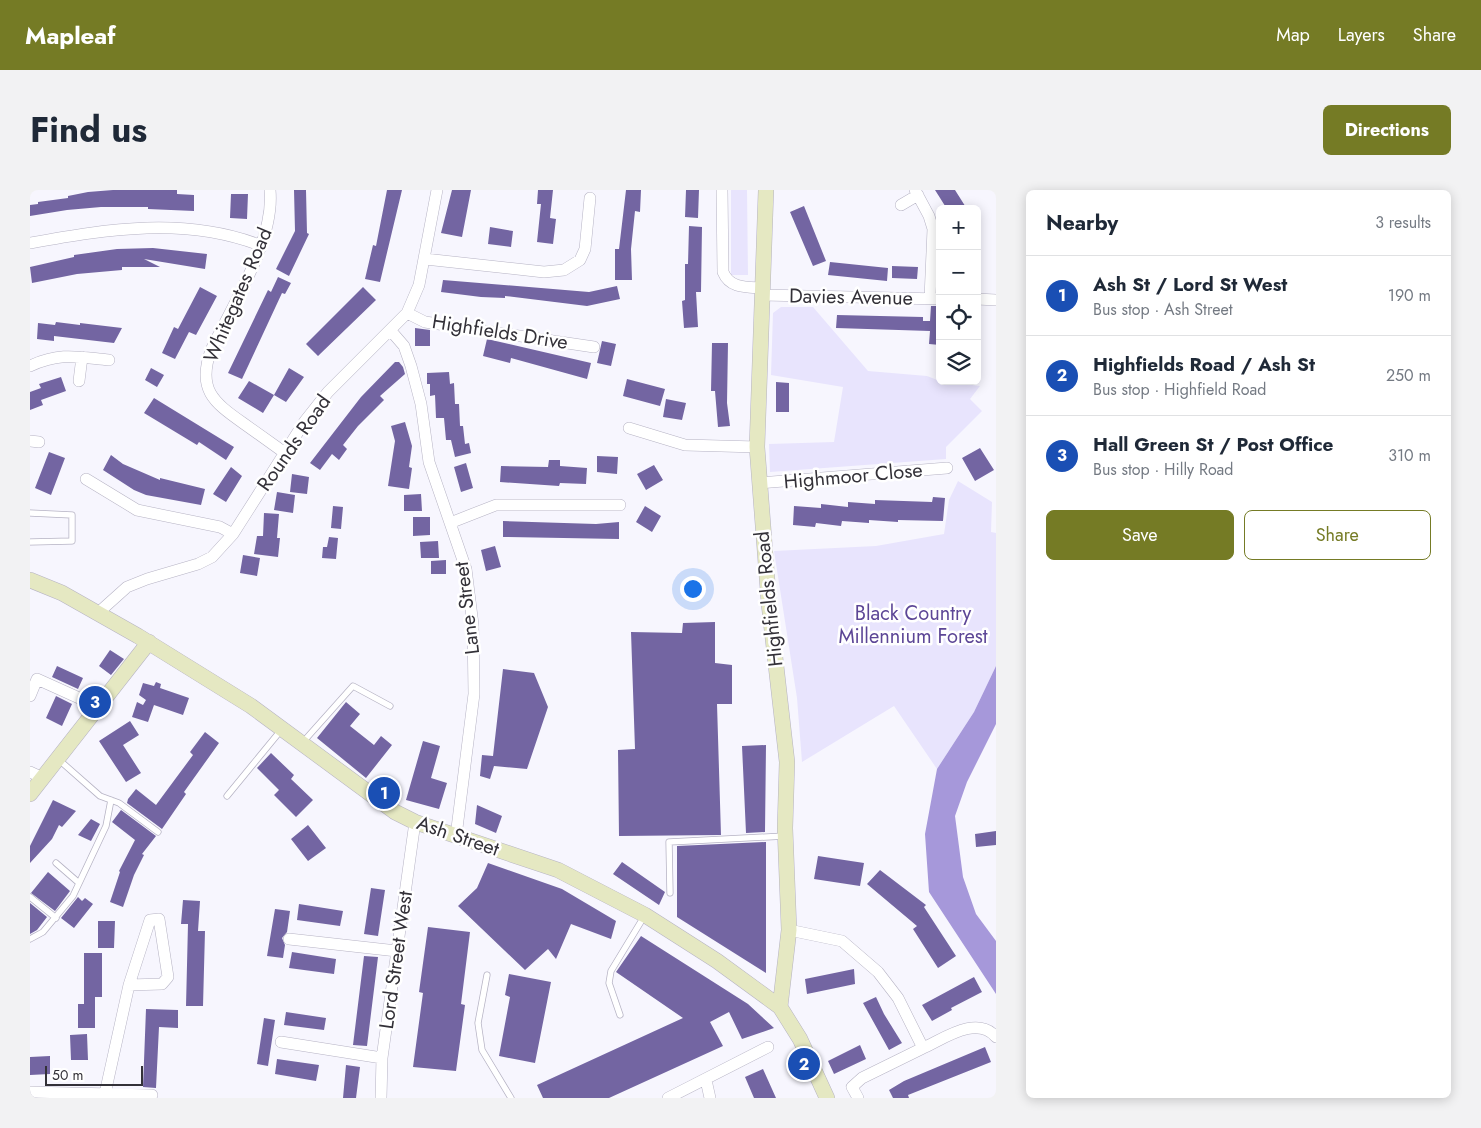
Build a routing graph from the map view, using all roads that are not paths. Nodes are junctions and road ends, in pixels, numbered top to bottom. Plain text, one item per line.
1 (270, 190) edge
2 (436, 190) edge
3 (722, 190) edge
4 (766, 190) edge
5 (916, 192) edge
6 (590, 198) dead end
7 (900, 205) dead end
8 (30, 243) edge
9 (262, 246) junction
10 (425, 259) junction
11 (763, 292) junction
12 (935, 299) edge
13 (981, 300) edge
14 (996, 300) edge
15 (408, 313) junction
16 (391, 331) junction
17 (594, 347) dead end
18 (82, 357) junction
19 (109, 360) dead end
20 (30, 366) edge
21 (79, 381) dead end
22 (629, 428) dead end
23 (757, 447) junction
24 (285, 453) junction
25 (947, 468) dead end
26 (86, 479) dead end
27 (760, 483) junction
28 (620, 505) dead end
29 (30, 513) edge
30 (450, 523) junction
31 (234, 534) junction
32 (30, 542) edge
33 (30, 580) edge
34 (98, 613) junction
35 (149, 642) junction
36 (30, 696) edge
37 (390, 706) dead end
38 (99, 707) junction
39 (282, 729) junction
40 (301, 744) junction
41 (58, 759) junction
42 (37, 775) edge
43 (30, 794) edge
44 (227, 796) dead end
45 (110, 800) junction
46 (414, 822) junction
47 (158, 832) dead end
48 (456, 836) junction
49 (785, 836) junction
50 (56, 863) dead end
51 (79, 882) junction
52 (670, 893) dead end
53 (30, 897) edge
54 (645, 915) junction
55 (56, 918) junction
56 (789, 930) junction
57 (289, 938) dead end
58 (30, 939) edge
59 (397, 951) junction
60 (486, 976) dead end
61 (129, 985) junction
62 (780, 1007) junction
63 (620, 1015) dead end
64 (996, 1037) edge
65 (280, 1042) dead end
66 (768, 1047) dead end
67 (923, 1048) junction
68 (382, 1058) junction
69 (706, 1080) junction
70 (30, 1092) edge
71 (152, 1095) dead end
72 (104, 1096) edge
73 (381, 1098) edge
74 (511, 1098) edge
75 (668, 1098) edge
76 (710, 1098) edge
77 (827, 1098) edge
78 (858, 1098) edge

1 - 9 street, Whitegates Road
2 - 10 street, Rounds Road
3 - 11 street, Davies Avenue
4 - 11 street, Highfields Road
5 - 7 street
5 - 12 street
6 - 10 street
8 - 9 street
9 - 24 street, Whitegates Road
10 - 15 street, Rounds Road
11 - 12 street, Davies Avenue
11 - 23 street, Highfields Road
13 - 14 street
15 - 16 street, Rounds Road
15 - 17 street, Highfields Drive
16 - 24 street, Rounds Road
16 - 30 street, Lane Street
18 - 19 street
18 - 20 street
18 - 21 street
22 - 23 street
23 - 27 street, Highfields Road
24 - 31 street, Rounds Road
25 - 27 street, Highmoor Close
26 - 31 street
27 - 49 street, Highfields Road
28 - 30 street
29 - 32 lane
30 - 48 street, Lane Street
31 - 34 street, Rounds Road
33 - 34 street, Ash Street
34 - 35 street, Ash Street
35 - 38 street
35 - 39 street, Ash Street
36 - 38 street
37 - 40 lane
38 - 41 street
39 - 40 street, Ash Street
39 - 44 lane
40 - 46 street, Ash Street
41 - 42 street
41 - 45 lane
42 - 43 street
45 - 47 lane
45 - 51 lane
46 - 48 street, Ash Street
46 - 59 street, Lord Street West
48 - 54 street, Ash Street
49 - 52 lane
49 - 56 street, Highfields Road
50 - 51 lane
51 - 55 lane
53 - 55 lane
54 - 62 street, Ash Street
54 - 63 lane
55 - 58 lane
56 - 62 street, Highfields Road
56 - 67 street
57 - 59 street
59 - 68 street, Lord Street West
60 - 74 lane
61 - 61 street
61 - 72 street
62 - 77 street
64 - 67 street
65 - 68 street
66 - 69 street
67 - 78 street
68 - 73 street, Lord Street West
69 - 75 street
69 - 76 street
70 - 72 street
71 - 72 street

